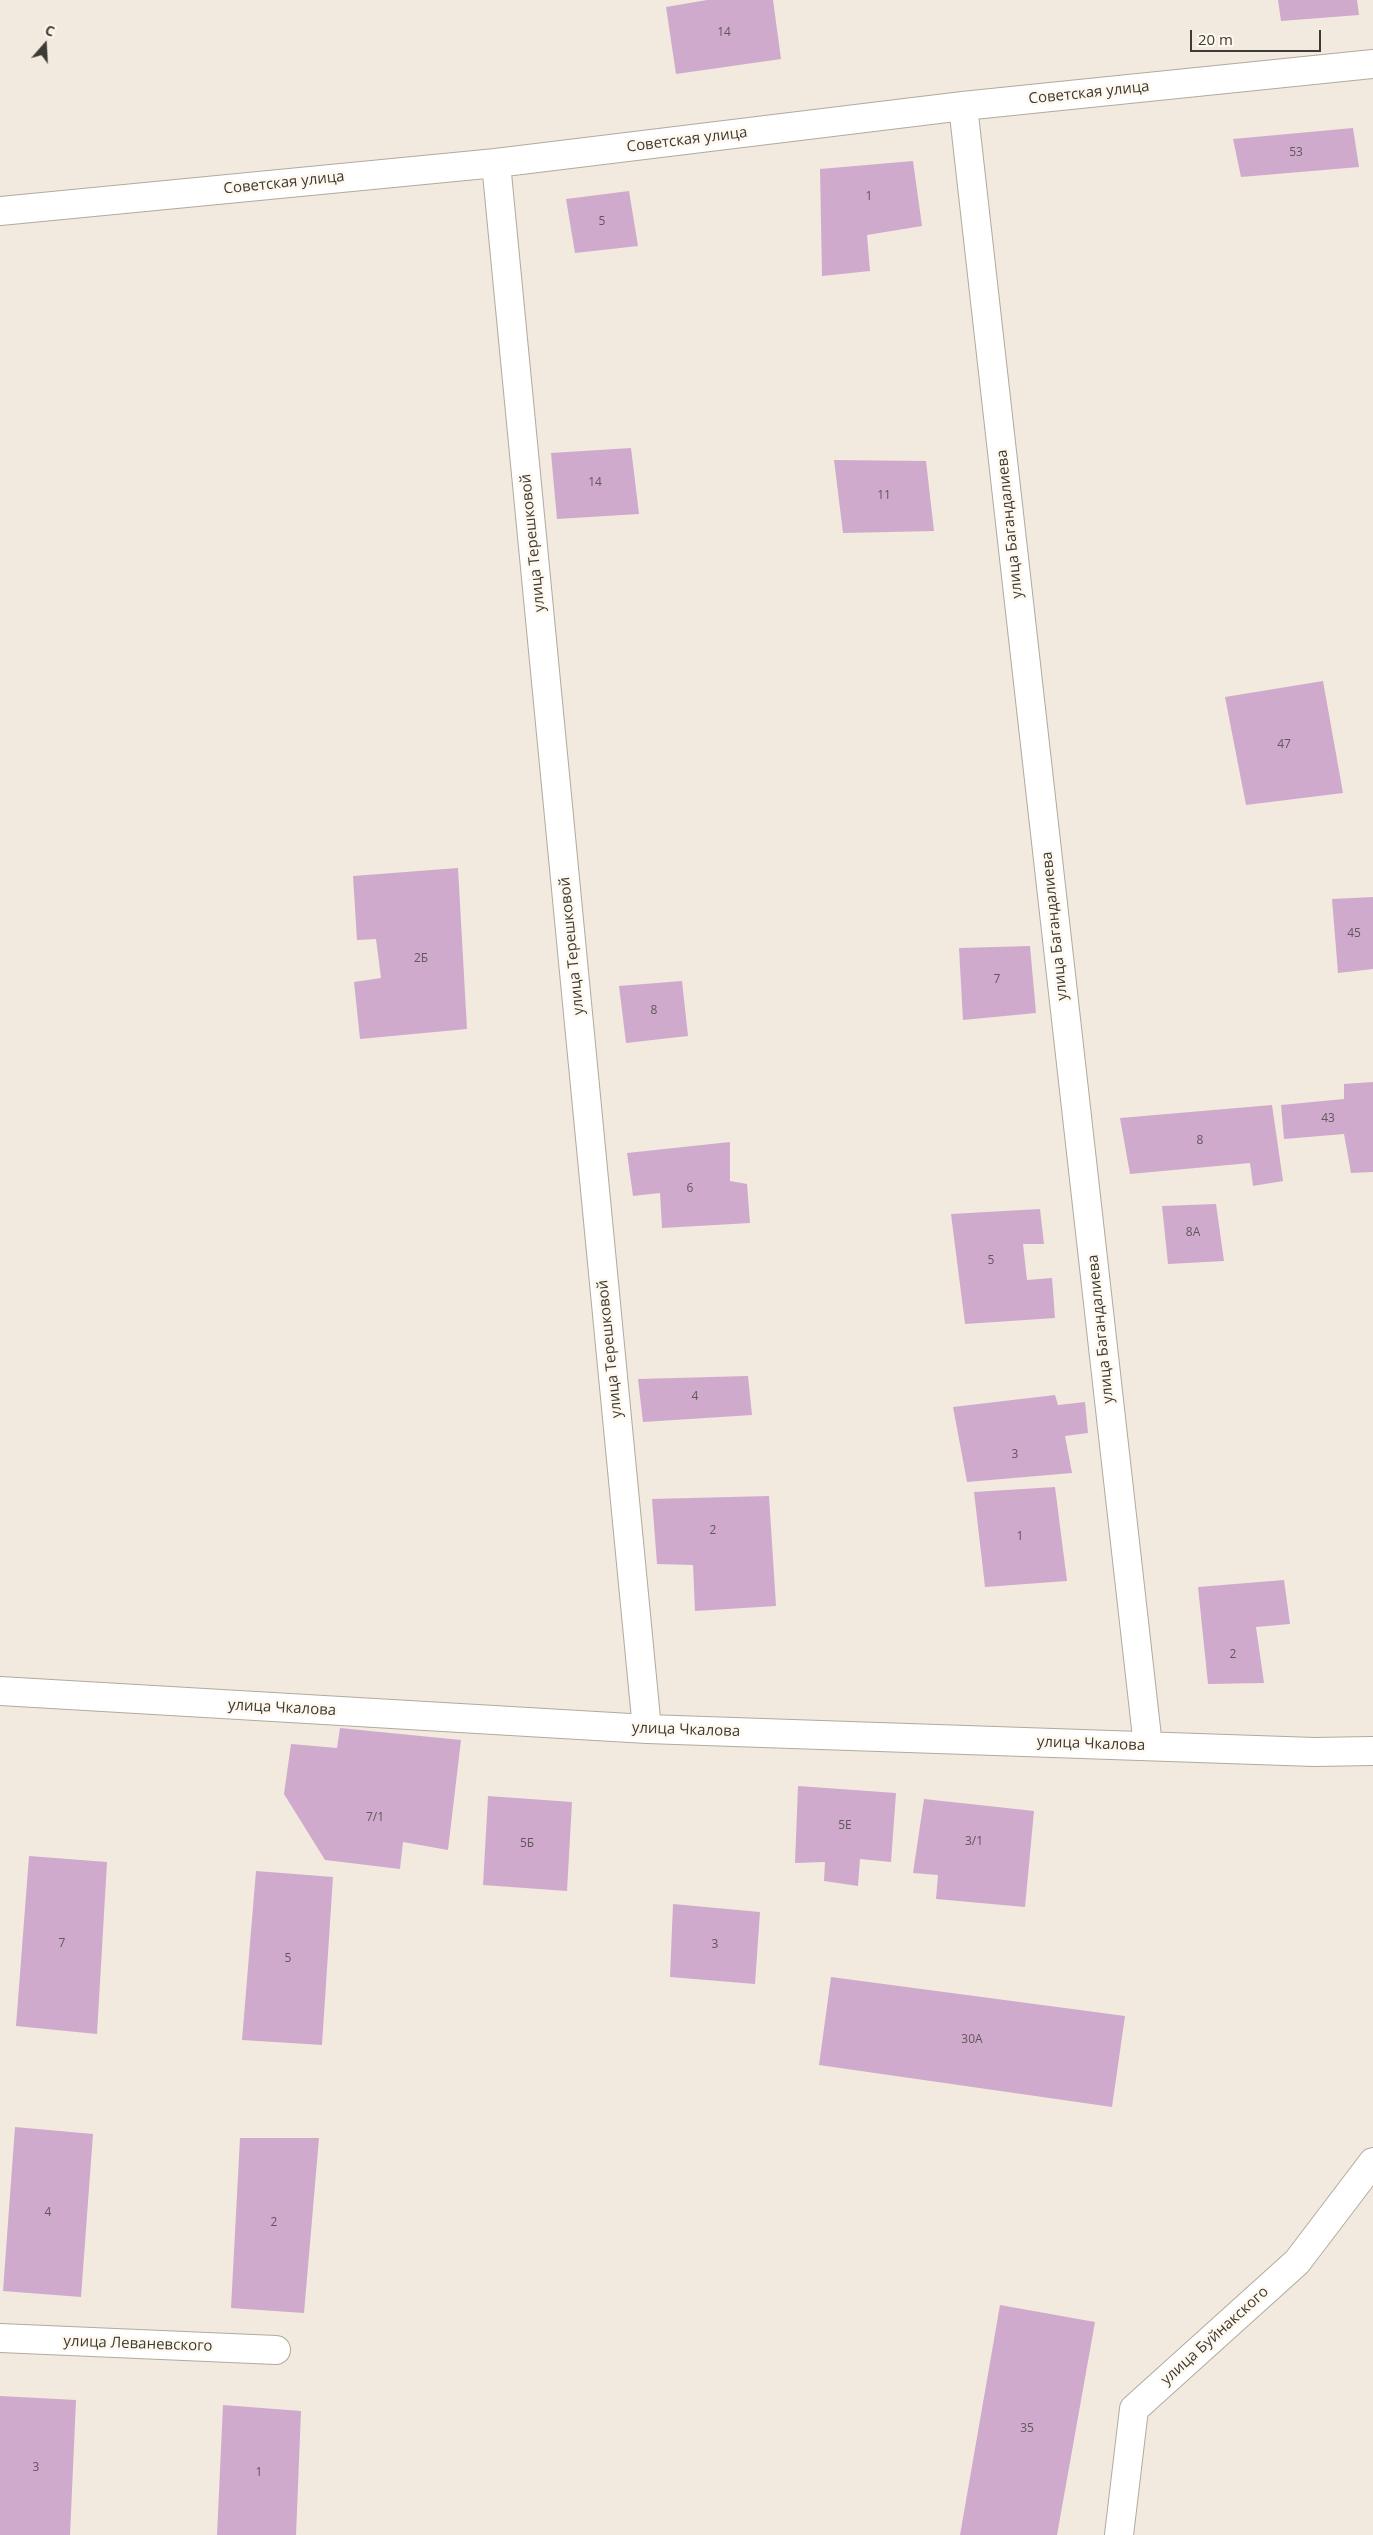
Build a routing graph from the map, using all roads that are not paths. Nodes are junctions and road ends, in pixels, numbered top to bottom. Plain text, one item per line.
1 (1373, 64) edge
2 (962, 106) junction
3 (496, 163) junction
4 (0, 211) edge
5 (0, 1691) edge
6 (647, 1729) junction
7 (1148, 1746) junction
8 (1373, 1750) edge
9 (1373, 2162) edge
10 (0, 2338) edge
11 (276, 2350) dead end
12 (1119, 2535) edge

1 - 2 street, Советская улица
2 - 3 street, Советская улица
2 - 7 street, улица Багандалиева
3 - 4 street, Советская улица
3 - 6 street, улица Терешковой
5 - 6 street, улица Чкалова
6 - 7 street, улица Чкалова
7 - 8 street, улица Чкалова
9 - 12 street, улица Буйнакского
10 - 11 street, улица Леваневского

